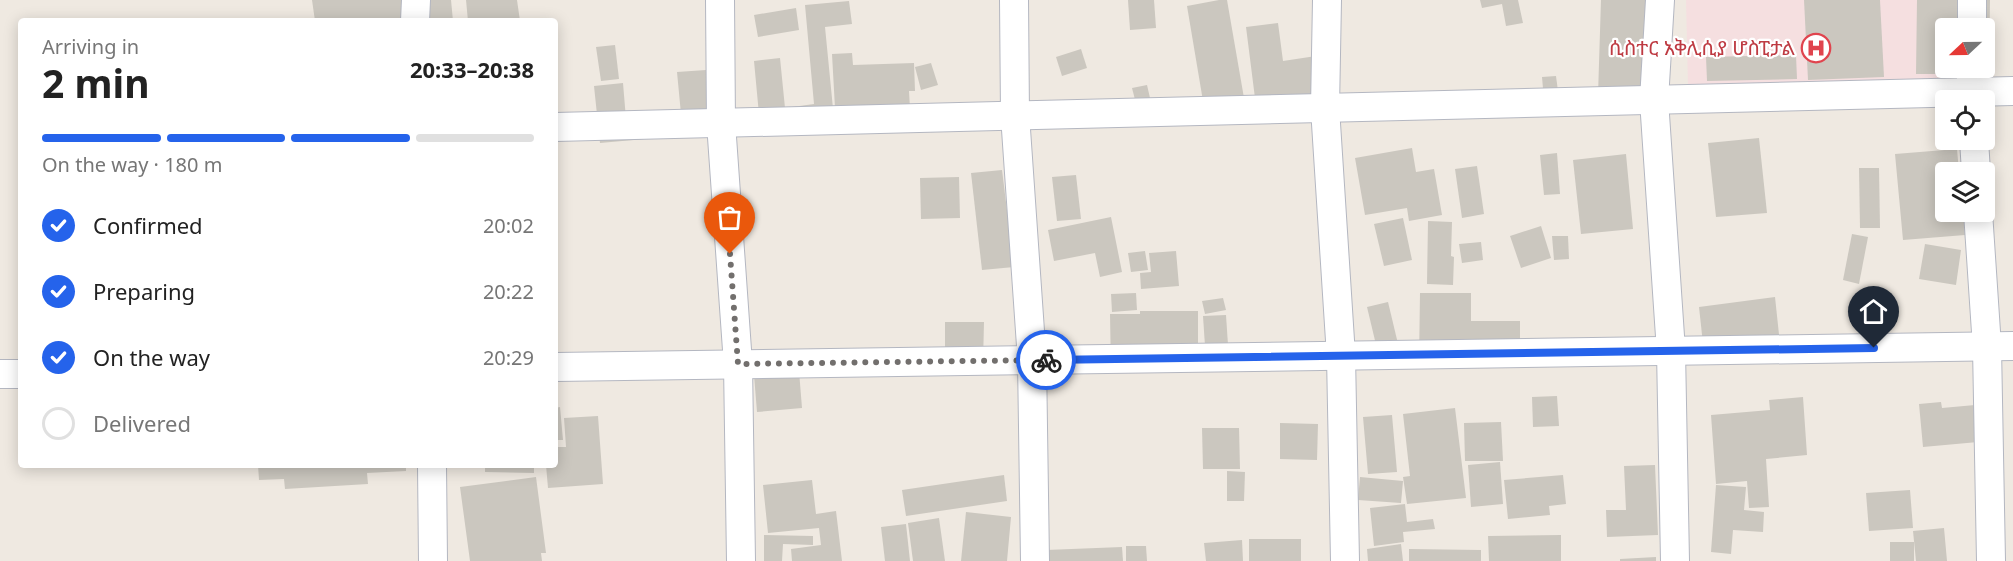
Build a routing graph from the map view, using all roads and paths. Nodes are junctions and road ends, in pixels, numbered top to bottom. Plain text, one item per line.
1 (416, 0) edge
2 (720, 0) edge
3 (1014, 0) edge
4 (1327, 0) edge
5 (1660, 0) edge
6 (1972, 0) edge
7 (415, 18) edge
8 (1972, 18) edge
9 (1971, 87) edge
10 (2013, 91) edge
11 (1654, 100) junction
12 (1325, 108) junction
13 (1015, 115) junction
14 (721, 123) junction
15 (558, 127) edge
16 (1980, 222) edge
17 (2000, 347) edge
18 (1671, 351) junction
19 (1341, 356) junction
20 (1032, 360) junction
21 (738, 364) junction
22 (558, 367) edge
23 (0, 374) edge
24 (18, 374) edge
25 (432, 468) edge
26 (433, 561) edge
27 (741, 561) edge
28 (1035, 561) edge
29 (1345, 561) edge
30 (1675, 561) edge
31 (1991, 561) edge

1 - 7 street
2 - 14 street
3 - 13 street
4 - 12 street
5 - 11 street
6 - 8 street
9 - 10 street
9 - 11 street
11 - 12 street
11 - 18 street
12 - 13 street
12 - 19 street
13 - 14 street
13 - 20 street
14 - 15 street
14 - 21 street
16 - 17 street
17 - 18 street
17 - 31 street
18 - 19 street
18 - 30 street
19 - 20 street
19 - 29 street
20 - 21 street
20 - 28 street
21 - 22 street
21 - 27 street
23 - 24 street
25 - 26 street

